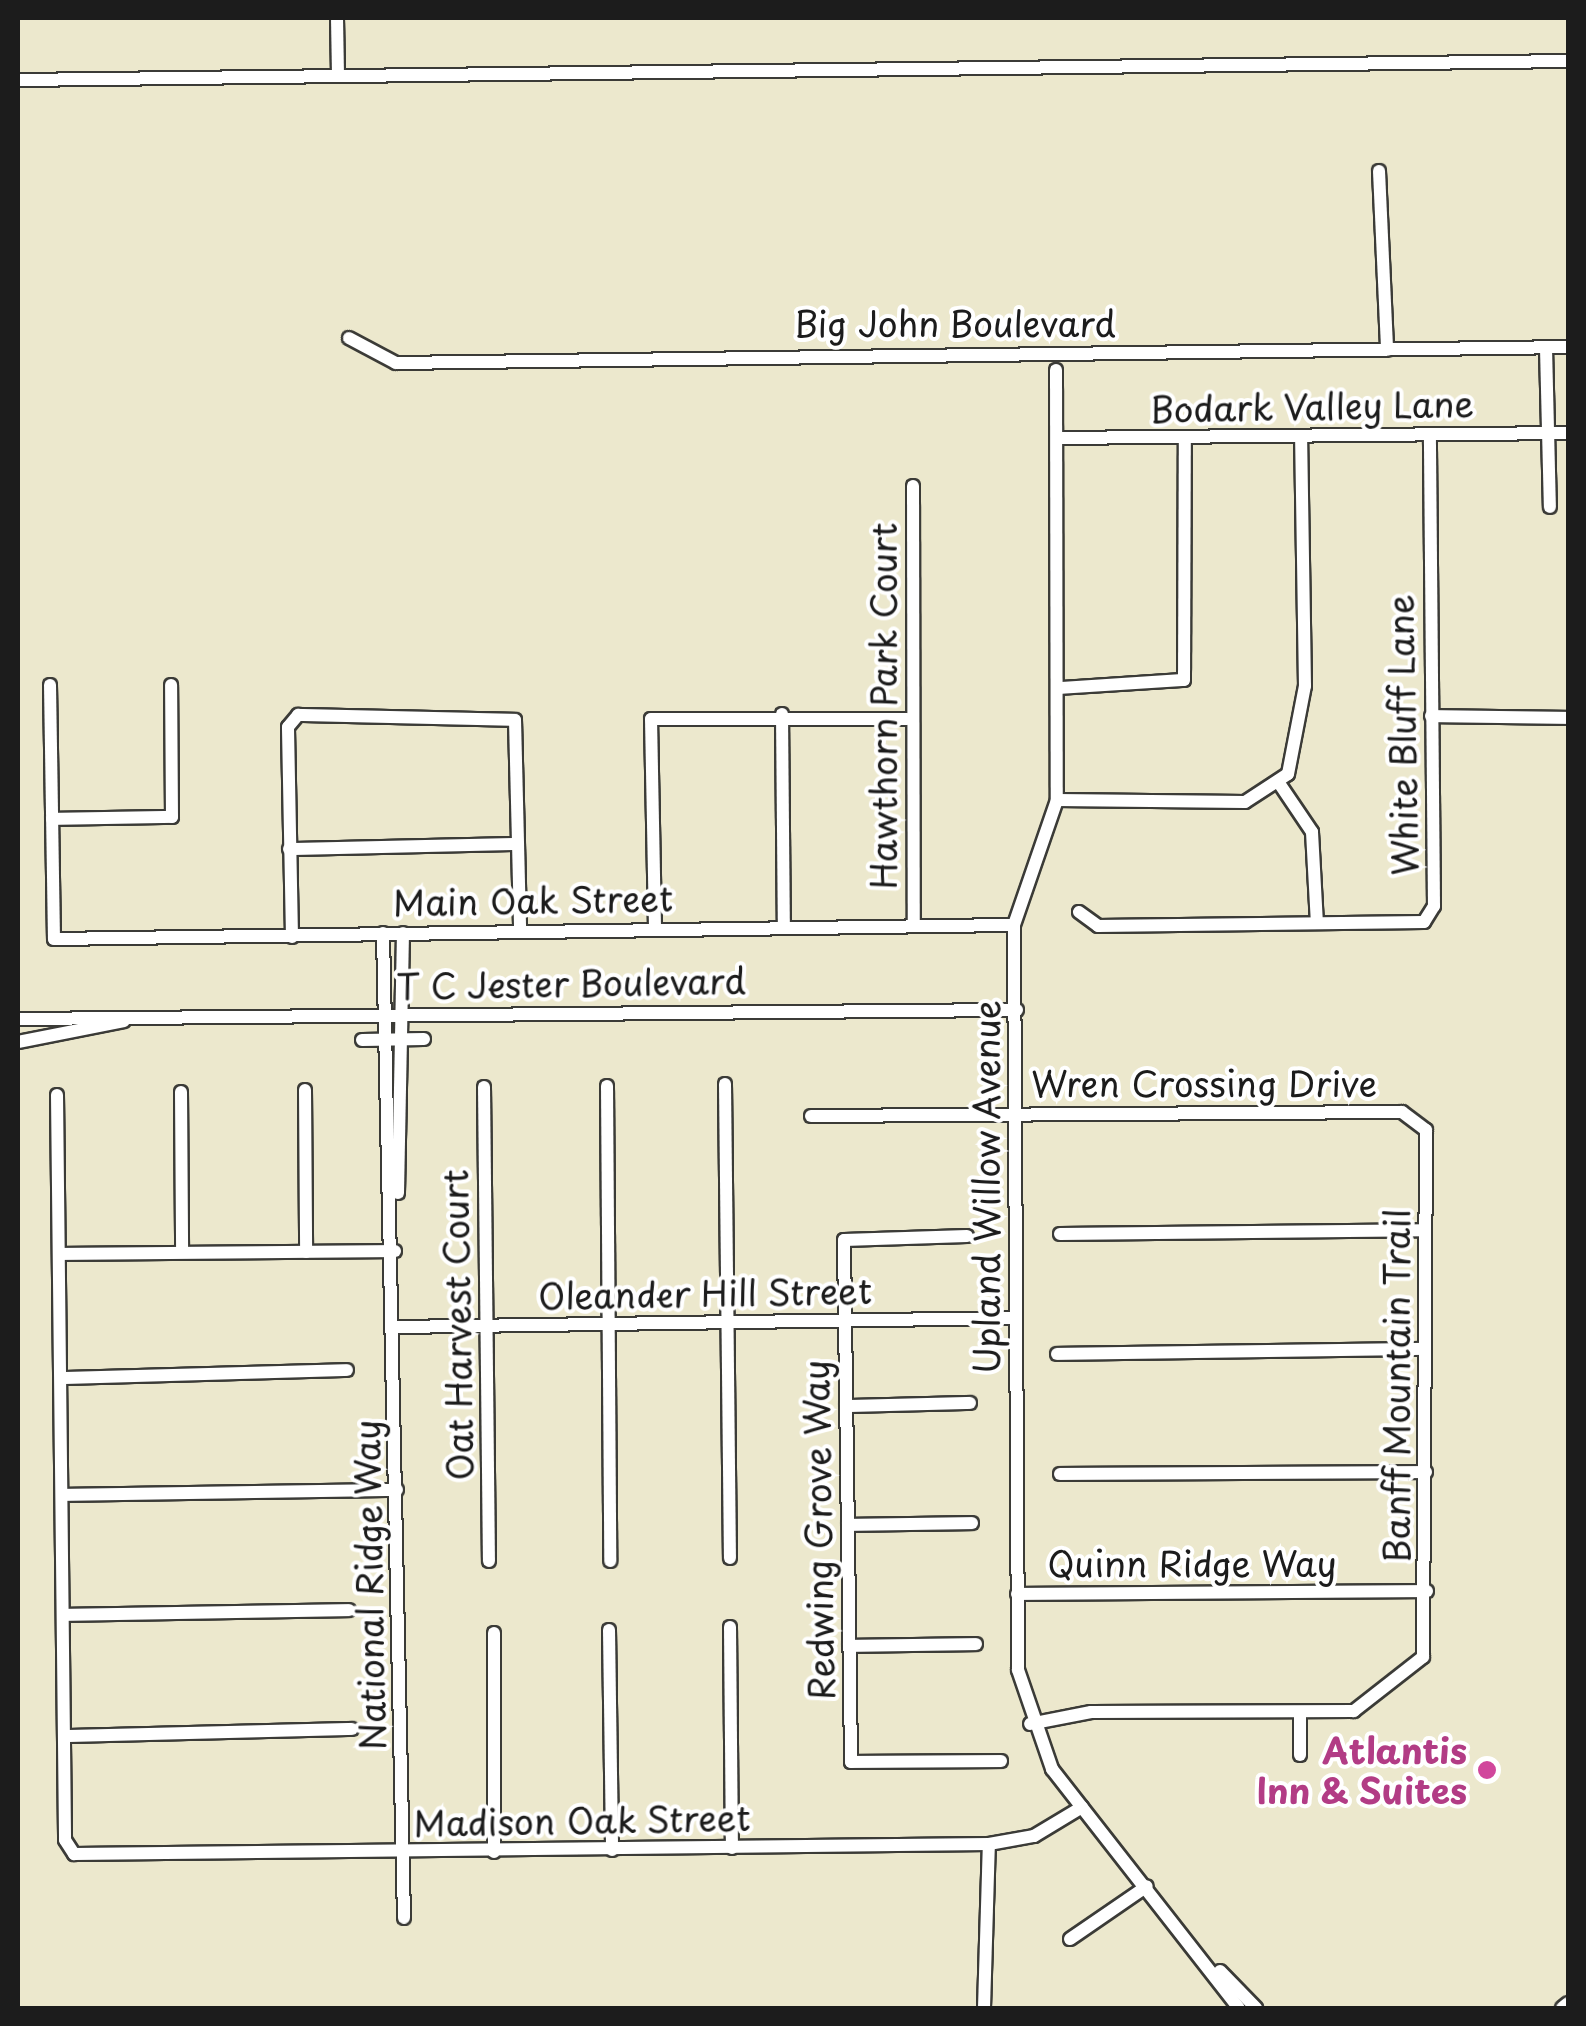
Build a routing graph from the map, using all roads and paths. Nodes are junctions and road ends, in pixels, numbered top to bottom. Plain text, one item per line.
1 (338, 18) edge
2 (1568, 60) edge
3 (338, 74) junction
4 (18, 80) edge
5 (1378, 172) dead end
6 (348, 338) dead end
7 (1568, 347) edge
8 (1546, 348) junction
9 (1387, 350) junction
10 (1056, 370) dead end
11 (1547, 434) junction
12 (1568, 434) edge
13 (1430, 436) junction
14 (1057, 438) junction
15 (1185, 438) junction
16 (1300, 438) junction
17 (913, 486) dead end
18 (1550, 508) dead end
19 (50, 685) dead end
20 (171, 685) dead end
21 (1060, 688) junction
22 (782, 714) junction
23 (1431, 716) junction
24 (1568, 718) edge
25 (907, 719) junction
26 (1279, 782) junction
27 (1057, 800) junction
28 (52, 819) junction
29 (518, 844) junction
30 (289, 848) junction
31 (1079, 912) dead end
32 (1316, 923) junction
33 (914, 925) junction
34 (1014, 925) junction
35 (784, 926) junction
36 (655, 927) junction
37 (520, 928) junction
38 (403, 932) junction
39 (383, 933) junction
40 (292, 937) junction
41 (1017, 1010) junction
42 (403, 1015) junction
43 (385, 1016) junction
44 (18, 1019) edge
45 (126, 1020) junction
46 (424, 1039) dead end
47 (362, 1040) dead end
48 (386, 1040) junction
49 (403, 1040) junction
50 (18, 1042) edge
51 (725, 1084) dead end
52 (606, 1086) dead end
53 (484, 1087) dead end
54 (305, 1090) dead end
55 (181, 1092) dead end
56 (57, 1095) dead end
57 (1017, 1114) junction
58 (811, 1116) dead end
59 (1418, 1116) joint
60 (1425, 1230) junction
61 (1060, 1234) dead end
62 (967, 1236) dead end
63 (395, 1251) junction
64 (182, 1252) junction
65 (306, 1252) junction
66 (61, 1254) junction
67 (1015, 1318) junction
68 (845, 1322) junction
69 (726, 1323) junction
70 (608, 1324) junction
71 (486, 1325) junction
72 (396, 1327) junction
73 (1425, 1350) junction
74 (1057, 1354) dead end
75 (347, 1370) dead end
76 (62, 1378) junction
77 (970, 1402) dead end
78 (846, 1406) junction
79 (1426, 1472) junction
80 (1060, 1474) dead end
81 (397, 1490) junction
82 (63, 1496) junction
83 (972, 1523) dead end
84 (848, 1525) junction
85 (730, 1558) dead end
86 (610, 1561) dead end
87 (489, 1562) dead end
88 (1427, 1592) junction
89 (1016, 1594) junction
90 (349, 1610) dead end
91 (64, 1615) junction
92 (730, 1627) dead end
93 (609, 1630) dead end
94 (494, 1633) dead end
95 (976, 1644) dead end
96 (849, 1646) junction
97 (1300, 1713) junction
98 (1030, 1724) junction
99 (352, 1730) dead end
100 (64, 1736) junction
101 (1300, 1754) dead end
102 (1001, 1761) dead end
103 (1082, 1807) junction
104 (988, 1844) junction
105 (732, 1848) junction
106 (612, 1850) junction
107 (494, 1852) junction
108 (404, 1854) junction
109 (1147, 1886) junction
110 (404, 1918) dead end
111 (1070, 1938) dead end
112 (1201, 1953) junction
113 (984, 2008) edge
114 (1239, 2008) edge
115 (1256, 2008) edge

1 - 3 street
2 - 3 street
3 - 4 street
5 - 9 street
6 - 9 street, Big John Boulevard
7 - 8 street, Big John Boulevard
8 - 9 street, Big John Boulevard
8 - 11 street
10 - 14 street, Upland Willow Avenue
11 - 12 street, Bodark Valley Lane
11 - 13 street, Bodark Valley Lane
11 - 18 street
13 - 16 street, Bodark Valley Lane
13 - 23 street, White Bluff Lane
14 - 15 street, Bodark Valley Lane
14 - 21 street, Upland Willow Avenue
15 - 16 street, Bodark Valley Lane
15 - 21 street
16 - 26 street
17 - 25 street, Hawthorn Park Court
19 - 28 street
20 - 28 street
21 - 27 street, Upland Willow Avenue
22 - 25 street
22 - 35 street
22 - 36 street
23 - 24 street
23 - 32 street, White Bluff Lane
25 - 33 street, Hawthorn Park Court
26 - 27 street
26 - 32 street
27 - 34 street, Upland Willow Avenue
28 - 40 street, Main Oak Street
29 - 30 street
29 - 30 street
29 - 37 street
30 - 40 street
31 - 32 street, White Bluff Lane
33 - 34 street, Main Oak Street
33 - 35 street, Main Oak Street
34 - 41 street, Upland Willow Avenue
35 - 36 street, Main Oak Street
36 - 37 street, Main Oak Street
37 - 38 street, Main Oak Street
38 - 39 street, Main Oak Street
38 - 42 street, National Ridge Way
39 - 40 street, Main Oak Street
39 - 43 street, National Ridge Way
41 - 42 street, T C Jester Boulevard
41 - 57 street, Upland Willow Avenue
42 - 43 street, T C Jester Boulevard
42 - 49 street, National Ridge Way
43 - 45 street, T C Jester Boulevard
43 - 48 street, National Ridge Way
44 - 45 street, T C Jester Boulevard
45 - 50 street, T C Jester Boulevard
46 - 49 street, T C Jester Boulevard
47 - 48 street, T C Jester Boulevard
48 - 49 street, T C Jester Boulevard
48 - 63 street, National Ridge Way
49 - 63 street, National Ridge Way
51 - 69 street
52 - 70 street
53 - 71 street, Oat Harvest Court
54 - 65 street
55 - 64 street
56 - 66 street
57 - 58 street, Wren Crossing Drive
57 - 59 street, Wren Crossing Drive
57 - 67 street, Upland Willow Avenue
59 - 60 street, Banff Mountain Trail
60 - 61 street
60 - 73 street, Banff Mountain Trail
62 - 68 street, Redwing Grove Way
63 - 65 street
63 - 72 street, National Ridge Way
64 - 65 street
64 - 66 street
66 - 76 street
67 - 68 street, Oleander Hill Street
67 - 89 street, Upland Willow Avenue
68 - 69 street, Oleander Hill Street
68 - 78 street, Redwing Grove Way
69 - 70 street, Oleander Hill Street
69 - 85 street
70 - 71 street, Oleander Hill Street
70 - 86 street
71 - 72 street, Oleander Hill Street
71 - 87 street, Oat Harvest Court
72 - 81 street, National Ridge Way
73 - 74 street
73 - 79 street, Banff Mountain Trail
75 - 76 street
76 - 82 street
77 - 78 street
78 - 84 street, Redwing Grove Way
79 - 80 street
79 - 88 street, Banff Mountain Trail
81 - 82 street
81 - 108 street, National Ridge Way
82 - 91 street
83 - 84 street
84 - 96 street, Redwing Grove Way
88 - 89 street, Quinn Ridge Way
88 - 97 street, Banff Mountain Trail
89 - 98 street, Upland Willow Avenue
90 - 91 street
91 - 100 street
92 - 105 street
93 - 106 street
94 - 107 street
95 - 96 street
96 - 102 street, Redwing Grove Way
97 - 98 street
97 - 101 street
98 - 103 street, Upland Willow Avenue
99 - 100 street
100 - 108 street, Madison Oak Street
103 - 104 street, Madison Oak Street
103 - 109 street, Upland Willow Avenue
104 - 105 street, Madison Oak Street
104 - 113 street
105 - 106 street, Madison Oak Street
106 - 107 street, Madison Oak Street
107 - 108 street, Madison Oak Street
108 - 110 street, National Ridge Way
109 - 111 street
109 - 112 street, Upland Willow Avenue
112 - 114 street, Upland Willow Avenue
112 - 115 street, Upland Willow Avenue

